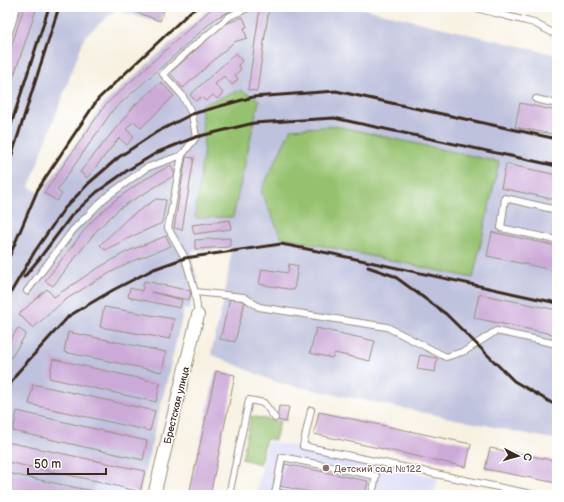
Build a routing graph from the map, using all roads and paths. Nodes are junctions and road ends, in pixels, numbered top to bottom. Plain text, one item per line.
1 (17, 7) edge
2 (250, 7) edge
3 (472, 7) edge
4 (557, 35) edge
5 (7, 39) edge
6 (536, 99) dead end
7 (557, 104) edge
8 (182, 155) junction
9 (557, 210) edge
10 (557, 240) edge
11 (27, 291) dead end
12 (196, 292) junction
13 (198, 315) joint
14 (557, 344) edge
15 (311, 410) dead end
16 (275, 418) dead end
17 (275, 494) edge
18 (154, 495) edge
19 (229, 495) edge
20 (288, 495) edge
21 (372, 495) edge
22 (536, 495) edge

1 - 5 lane
2 - 8 lane
3 - 4 lane
6 - 7 lane
8 - 11 lane
8 - 12 lane
9 - 10 lane
12 - 13 lane
12 - 14 lane
13 - 18 street, Брестская улица
15 - 22 lane
16 - 19 lane
17 - 20 lane
17 - 21 lane

